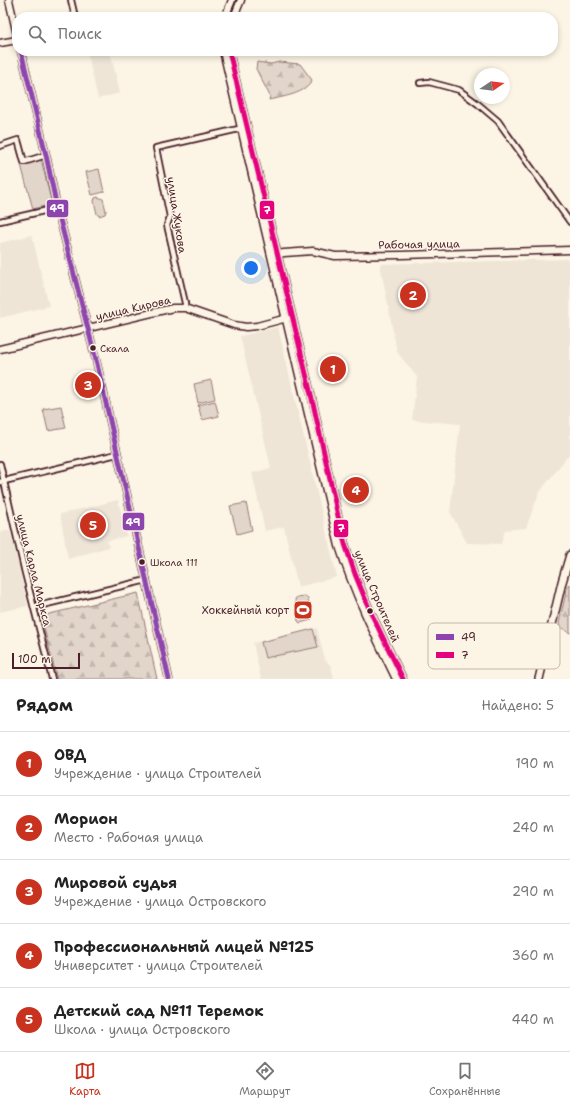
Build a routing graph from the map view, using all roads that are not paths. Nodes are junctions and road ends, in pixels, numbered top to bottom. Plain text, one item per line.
1 (9, 0) edge
2 (71, 0) edge
3 (232, 0) edge
4 (241, 0) edge
5 (73, 12) edge
6 (227, 12) edge
7 (236, 12) edge
8 (12, 13) edge
9 (12, 41) edge
10 (0, 43) edge
11 (22, 56) edge
12 (223, 56) edge
13 (231, 56) edge
14 (420, 83) dead end
15 (247, 127) junction
16 (240, 129) junction
17 (0, 146) edge
18 (46, 155) junction
19 (57, 208) junction
20 (0, 221) edge
21 (570, 222) edge
22 (570, 250) edge
23 (277, 254) junction
24 (270, 256) junction
25 (185, 308) junction
26 (292, 317) junction
27 (285, 318) junction
28 (87, 329) junction
29 (0, 349) edge
30 (117, 454) junction
31 (0, 464) edge
32 (2, 482) edge
33 (570, 555) edge
34 (147, 580) junction
35 (34, 607) junction
36 (552, 623) edge
37 (541, 669) edge
38 (52, 679) edge
39 (169, 679) edge
40 (396, 679) edge
41 (403, 679) edge
42 (539, 679) edge

1 - 8 street
2 - 5 street
3 - 6 street
4 - 7 street
9 - 10 street
11 - 18 street
12 - 16 street, улица Строителей
13 - 15 street, улица Строителей
14 - 21 street
15 - 16 street
15 - 23 street, улица Строителей
16 - 24 street, улица Строителей
16 - 25 street, улица Жукова
17 - 18 street
18 - 19 street
19 - 20 street
19 - 28 street
22 - 23 street, Рабочая улица
23 - 24 street, Рабочая улица
23 - 26 street, улица Строителей
24 - 27 street, улица Строителей
25 - 27 street, улица Кирова
25 - 28 street, улица Кирова
26 - 27 street, улица Кирова
26 - 41 street, улица Строителей
27 - 40 street, улица Строителей
28 - 29 street, улица Кирова
28 - 30 street
30 - 32 street
30 - 34 street
31 - 32 street, улица Карла Маркса
32 - 35 street, улица Карла Маркса
33 - 36 main road
34 - 35 street
34 - 39 street
35 - 38 street, улица Карла Маркса
37 - 42 main road

